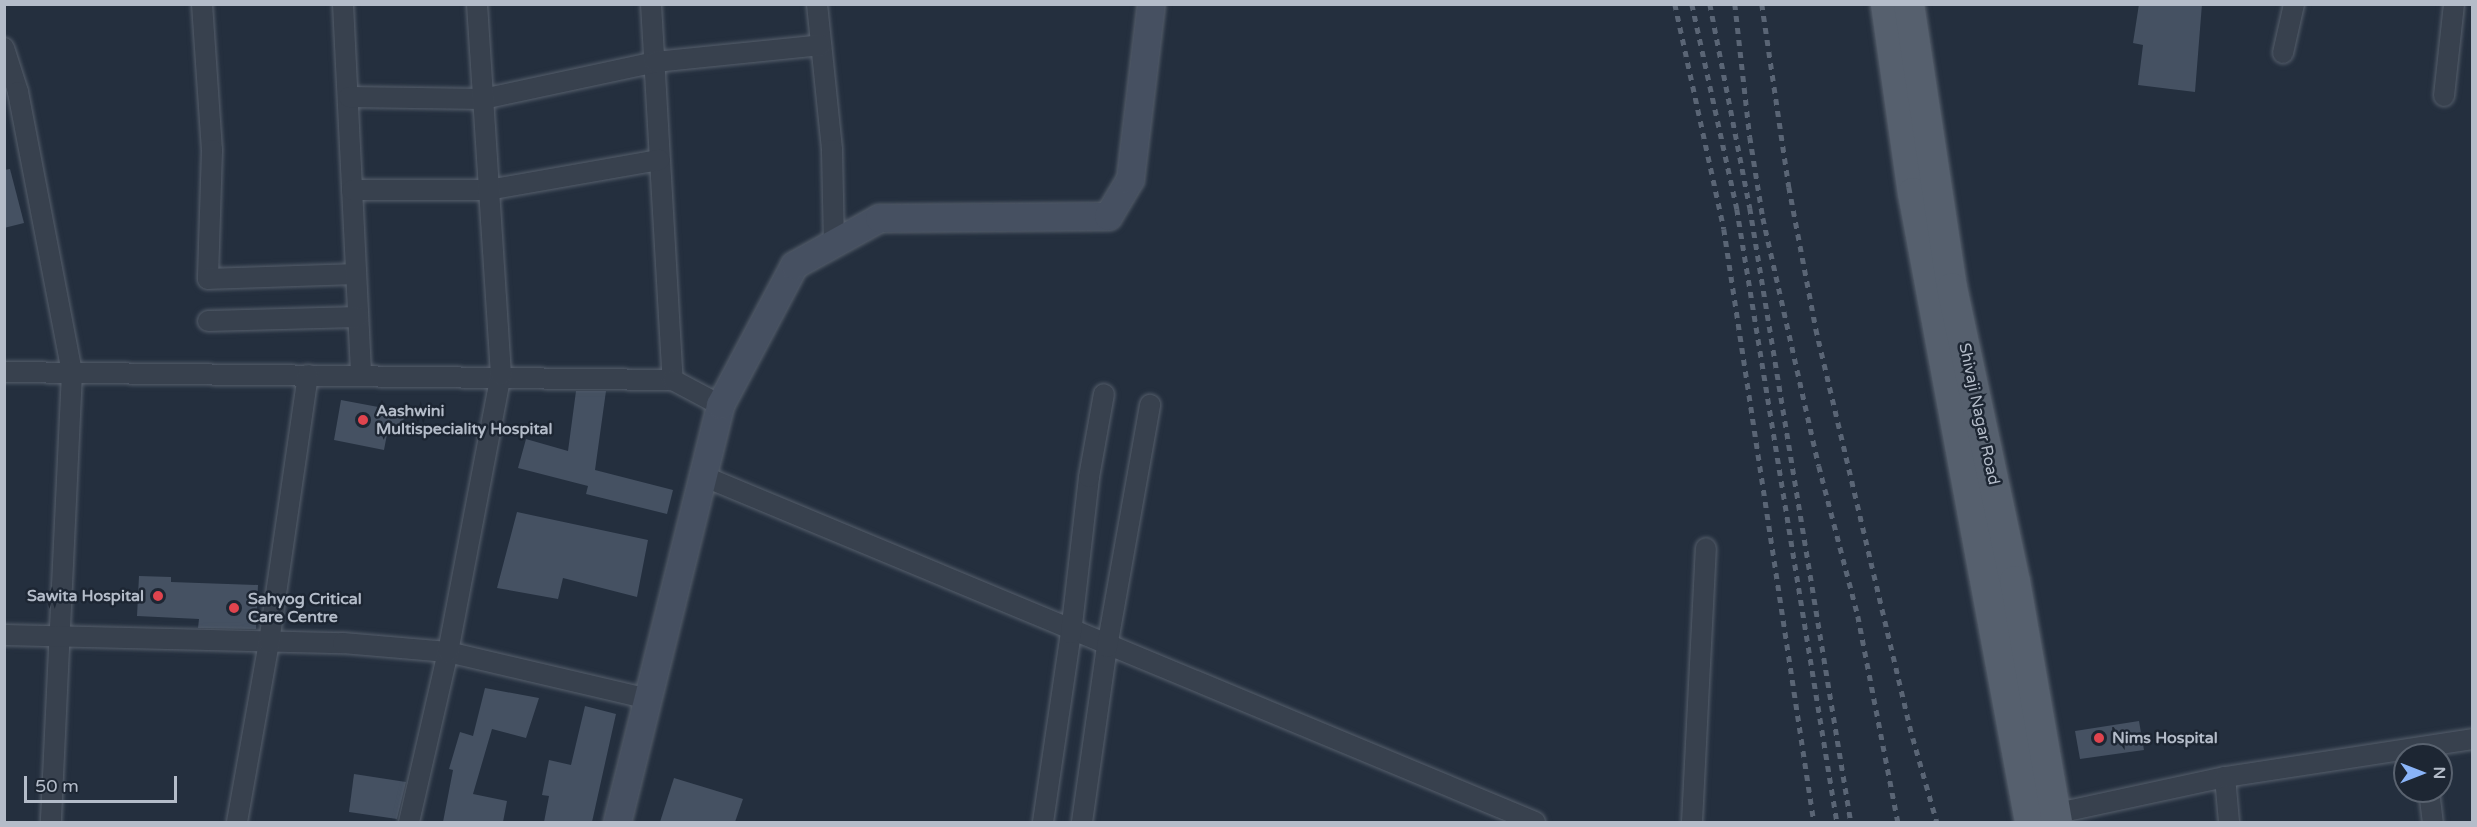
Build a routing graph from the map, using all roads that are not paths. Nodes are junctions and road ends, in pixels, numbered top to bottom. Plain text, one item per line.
1 (202, 4) edge
2 (343, 4) edge
3 (477, 4) edge
4 (651, 4) edge
5 (818, 4) edge
6 (1151, 4) edge
7 (1886, 4) edge
8 (1909, 4) edge
9 (2294, 4) edge
10 (2454, 4) edge
11 (821, 45) junction
12 (4, 48) edge
13 (2283, 53) dead end
14 (655, 62) junction
15 (2444, 96) dead end
16 (349, 97) junction
17 (483, 99) junction
18 (659, 160) junction
19 (352, 190) junction
20 (488, 190) junction
21 (834, 243) junction
22 (355, 274) junction
23 (358, 316) junction
24 (208, 321) dead end
25 (4, 372) edge
26 (72, 373) junction
27 (308, 375) junction
28 (361, 375) junction
29 (501, 375) junction
30 (673, 380) junction
31 (1104, 394) dead end
32 (720, 405) junction
33 (1150, 405) dead end
34 (703, 476) junction
35 (1706, 548) dead end
36 (1071, 633) junction
37 (4, 635) edge
38 (62, 636) junction
39 (269, 642) junction
40 (1107, 647) junction
41 (448, 652) junction
42 (648, 699) junction
43 (2472, 739) edge
44 (2453, 744) edge
45 (2393, 755) edge
46 (2225, 777) junction
47 (2431, 803) edge
48 (2043, 819) edge
49 (51, 822) edge
50 (237, 822) edge
51 (409, 822) edge
52 (617, 822) edge
53 (1043, 822) edge
54 (1082, 822) edge
55 (1535, 822) edge
56 (1692, 822) edge
57 (2229, 822) edge
58 (2433, 822) edge

1 - 22 street
2 - 16 street
3 - 17 street
4 - 14 street
5 - 11 street
6 - 21 main road
7 - 48 main road, Shivaji Nagar Road
8 - 48 main road, Shivaji Nagar Road
9 - 13 street
10 - 15 street
11 - 14 street
11 - 21 street
12 - 26 street
14 - 17 street
14 - 18 street
16 - 17 street
16 - 19 street
17 - 20 street
18 - 20 street
18 - 30 street
19 - 20 street
19 - 22 street
20 - 29 street
21 - 32 main road
22 - 23 street
23 - 24 street
23 - 28 street
25 - 26 street
26 - 27 street
26 - 38 street
27 - 28 street
27 - 39 street
28 - 29 street
29 - 30 street
29 - 41 street
30 - 32 street
31 - 36 street
32 - 34 main road
33 - 40 street
34 - 36 street
34 - 42 main road
35 - 56 street
36 - 40 street
36 - 53 street
37 - 38 street
38 - 39 street
38 - 49 street
39 - 41 street
39 - 50 street
40 - 54 street
40 - 55 street
41 - 42 street
41 - 51 street
42 - 52 main road
43 - 44 street
45 - 46 street
46 - 48 street
46 - 57 street
47 - 58 street

